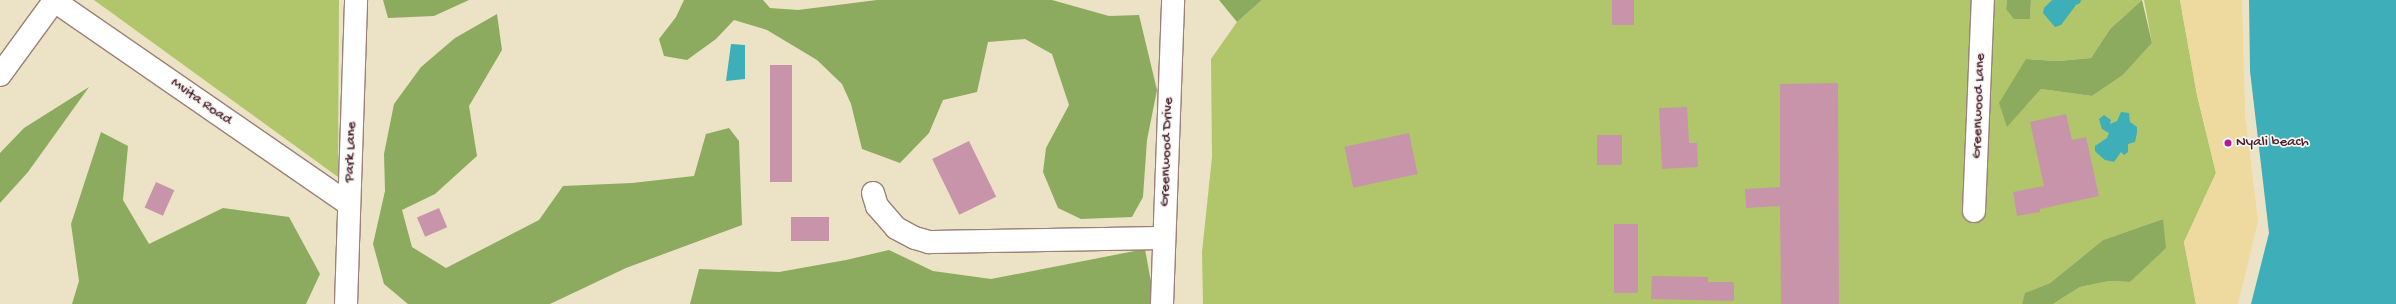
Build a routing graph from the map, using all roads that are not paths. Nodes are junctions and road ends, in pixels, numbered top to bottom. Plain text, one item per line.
1 (53, 0) edge
2 (356, 0) edge
3 (1173, 0) edge
4 (1983, 0) edge
5 (0, 75) edge
6 (873, 193) dead end
7 (349, 204) junction
8 (1974, 211) dead end
9 (1164, 238) junction
10 (346, 304) edge
11 (1162, 304) edge

1 - 5 street
1 - 7 street, Mvita Road
2 - 7 street, Park Lane
3 - 9 street, Greenwood Drive
4 - 8 street, Greenwood Lane
6 - 9 street
7 - 10 street, Park Lane
9 - 11 street, Greenwood Drive

